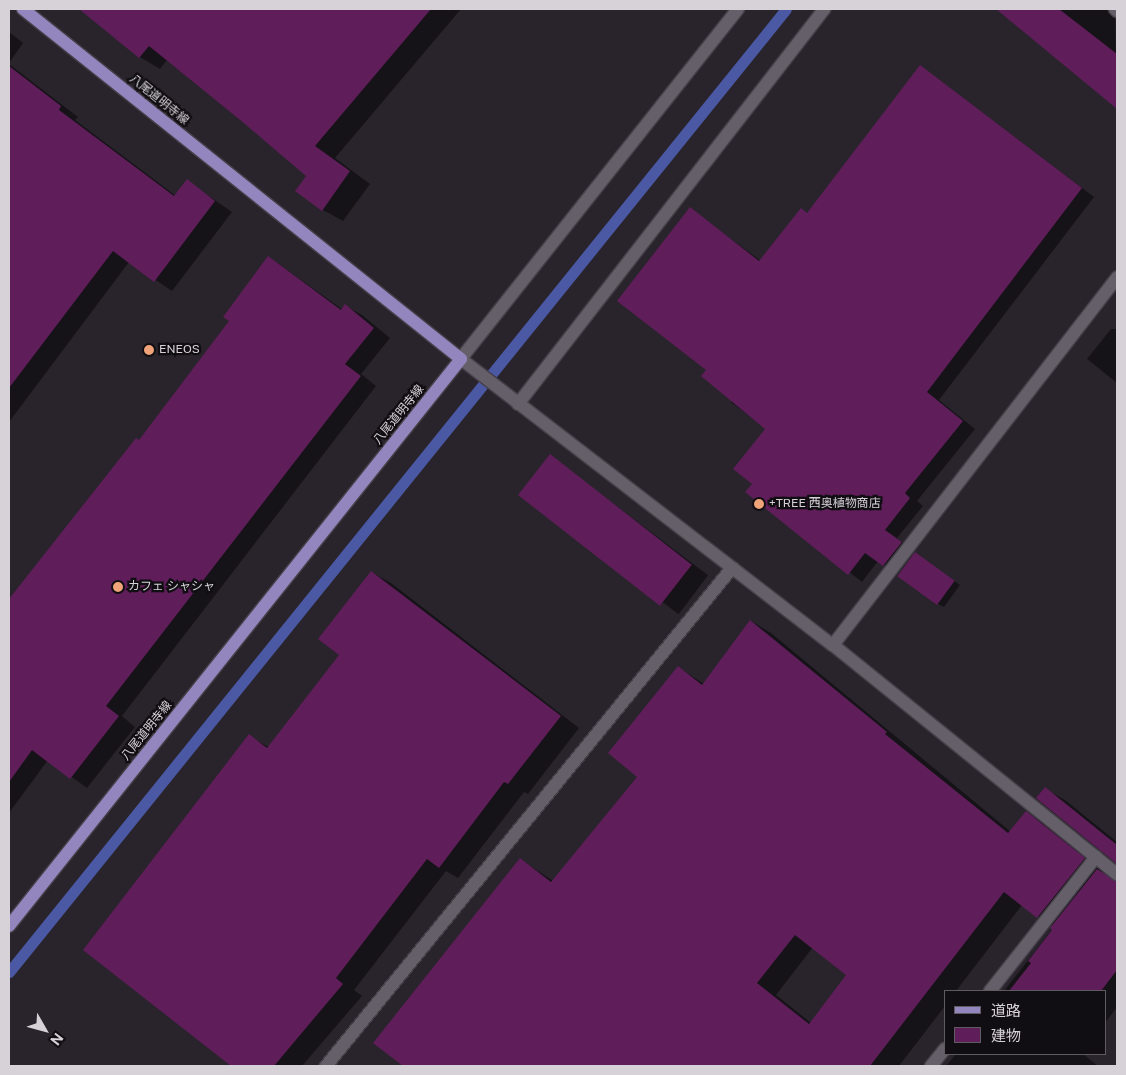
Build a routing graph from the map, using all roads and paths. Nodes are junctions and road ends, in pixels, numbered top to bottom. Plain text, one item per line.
1 (23, 9) edge
2 (738, 9) edge
3 (824, 9) edge
4 (1117, 277) edge
5 (461, 359) junction
6 (518, 404) junction
7 (732, 568) junction
8 (833, 645) junction
9 (1096, 857) junction
10 (1117, 874) edge
11 (9, 926) edge
12 (991, 990) edge
13 (944, 1049) edge
14 (326, 1066) edge
15 (931, 1066) edge

1 - 5 main road, 八尾道明寺線
2 - 5 street
3 - 6 street
4 - 8 street
5 - 6 street
5 - 11 main road, 八尾道明寺線
6 - 7 street
7 - 8 street
7 - 14 street
8 - 9 street
9 - 10 street
9 - 12 street
13 - 15 street

